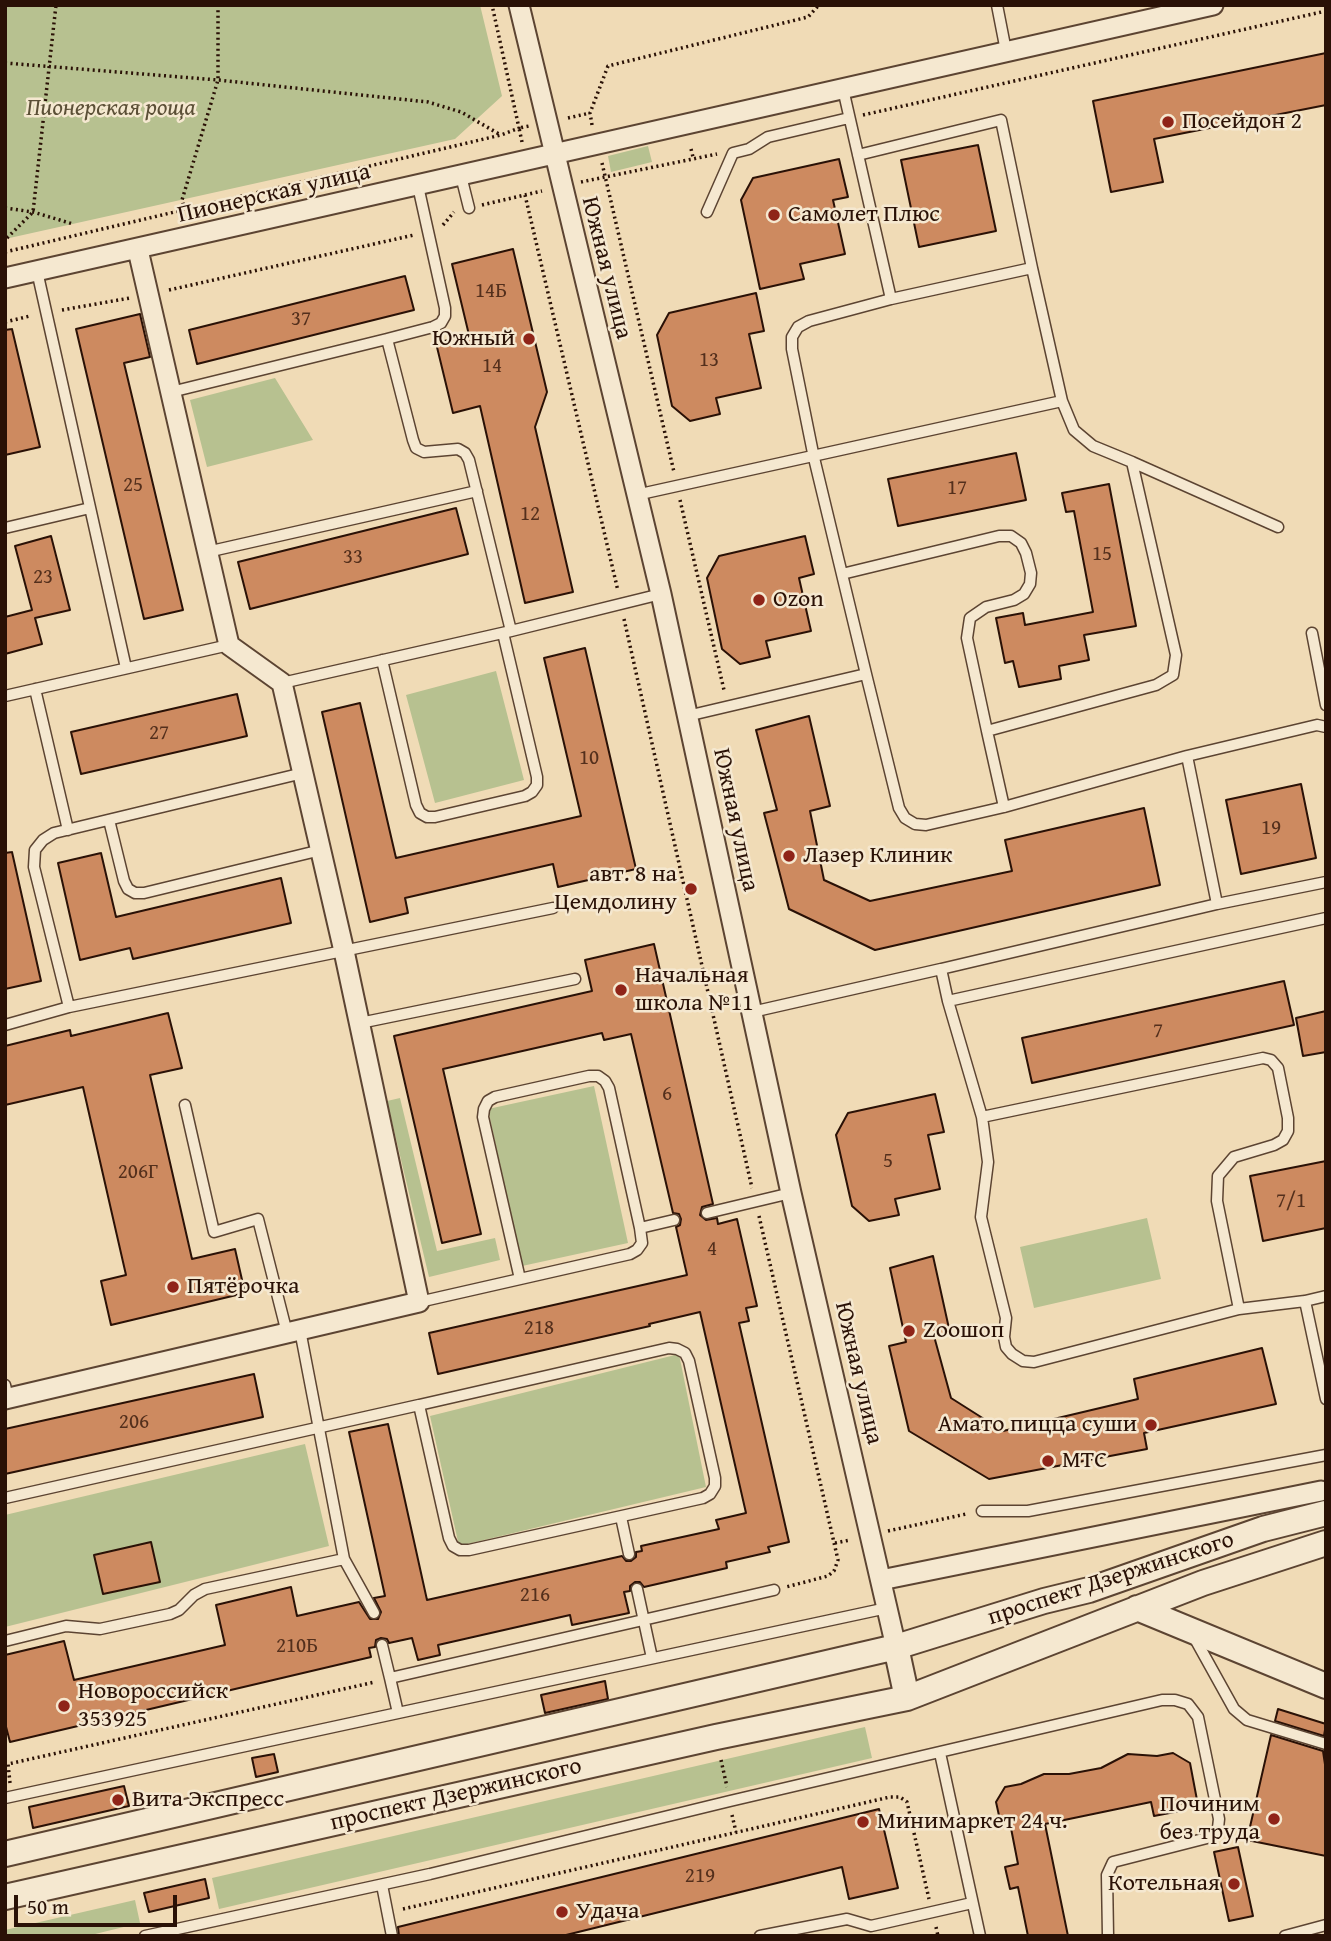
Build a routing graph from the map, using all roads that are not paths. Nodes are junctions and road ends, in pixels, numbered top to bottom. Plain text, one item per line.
1 (519, 5) edge
2 (997, 5) edge
3 (1213, 5) edge
4 (1160, 11) edge
5 (1006, 51) junction
6 (843, 89) junction
7 (849, 118) junction
8 (554, 155) junction
9 (858, 155) junction
10 (461, 176) junction
11 (418, 186) junction
12 (469, 208) road end
13 (707, 212) dead end
14 (138, 250) junction
15 (1032, 268) junction
16 (37, 271) junction
17 (5, 278) edge
18 (891, 299) junction
19 (387, 339) junction
20 (171, 392) junction
21 (1062, 401) junction
22 (814, 458) junction
23 (1132, 462) junction
24 (477, 491) junction
25 (635, 495) junction
26 (90, 508) junction
27 (1278, 527) dead end
28 (5, 528) edge
29 (208, 552) junction
30 (842, 574) junction
31 (661, 594) junction
32 (507, 632) junction
33 (1312, 633) dead end
34 (229, 645) junction
35 (382, 660) junction
36 (126, 668) junction
37 (866, 674) junction
38 (282, 682) junction
39 (35, 689) junction
40 (5, 696) edge
41 (1326, 705) edge
42 (687, 716) junction
43 (1326, 727) edge
44 (987, 731) junction
45 (1187, 756) junction
46 (303, 773) junction
47 (1004, 807) junction
48 (109, 820) junction
49 (68, 830) junction
50 (321, 850) junction
51 (1326, 882) edge
52 (1217, 904) junction
53 (553, 908) dead end
54 (1326, 918) edge
55 (344, 951) junction
56 (941, 969) junction
57 (575, 979) dead end
58 (948, 1001) junction
59 (69, 1007) junction
60 (752, 1012) junction
61 (360, 1023) junction
62 (5, 1025) edge
63 (185, 1105) dead end
64 (982, 1117) junction
65 (791, 1194) junction
66 (707, 1213) dead end
67 (674, 1220) dead end
68 (640, 1228) junction
69 (520, 1279) junction
70 (1326, 1296) edge
71 (1305, 1301) junction
72 (419, 1302) junction
73 (1239, 1309) junction
74 (294, 1332) junction
75 (6, 1394) edge
76 (1326, 1399) edge
77 (419, 1405) junction
78 (319, 1428) junction
79 (1326, 1455) edge
80 (5, 1498) edge
81 (1323, 1502) edge
82 (982, 1511) road end
83 (621, 1517) junction
84 (1326, 1543) edge
85 (629, 1554) dead end
86 (344, 1559) junction
87 (881, 1580) junction
88 (637, 1589) dead end
89 (774, 1590) road end
90 (1174, 1594) junction
91 (887, 1608) junction
92 (1137, 1608) junction
93 (374, 1613) dead end
94 (644, 1620) junction
95 (1188, 1628) junction
96 (5, 1641) edge
97 (382, 1645) dead end
98 (896, 1647) junction
99 (652, 1658) junction
100 (390, 1678) junction
101 (1326, 1686) edge
102 (907, 1698) junction
103 (398, 1713) junction
104 (1326, 1744) edge
105 (940, 1753) junction
106 (5, 1798) edge
107 (6, 1850) edge
108 (382, 1885) junction
109 (5, 1898) edge
110 (972, 1903) junction
111 (1326, 1925) edge
112 (145, 1936) edge
113 (392, 1936) edge
114 (760, 1936) edge
115 (980, 1936) edge
116 (1108, 1936) edge
117 (1284, 1936) edge

1 - 8 street, Южная улица
2 - 5 lane
3 - 4 street, Пионерская улица
4 - 5 street, Пионерская улица
5 - 6 street, Пионерская улица
6 - 7 lane
6 - 8 street, Пионерская улица
7 - 9 lane
7 - 13 lane
8 - 10 street, Пионерская улица
8 - 25 street, Южная улица
9 - 15 lane
9 - 18 lane
10 - 11 street, Пионерская улица
10 - 12 lane
11 - 14 street, Пионерская улица
11 - 19 lane
14 - 16 street, Пионерская улица
14 - 20 street
15 - 18 lane
15 - 21 lane
16 - 17 street, Пионерская улица
16 - 26 lane
18 - 22 lane
19 - 20 lane
19 - 24 lane
20 - 29 street
21 - 22 lane
21 - 23 lane
22 - 25 lane
22 - 30 lane
23 - 27 lane
23 - 44 lane
24 - 29 lane
24 - 32 lane
25 - 31 street, Южная улица
26 - 28 lane
26 - 36 lane
29 - 34 street
30 - 37 lane
30 - 44 lane
31 - 32 lane
31 - 42 street, Южная улица
32 - 35 lane
32 - 35 lane
33 - 41 lane
34 - 36 lane
34 - 38 street
35 - 38 lane
36 - 39 lane
37 - 42 lane
37 - 47 lane
38 - 46 street
39 - 40 lane
39 - 49 lane
42 - 60 street, Южная улица
43 - 45 lane
44 - 47 lane
45 - 47 lane
45 - 52 lane
46 - 48 lane
46 - 50 street
48 - 49 lane
48 - 50 lane
49 - 59 lane
50 - 55 street
51 - 52 lane
52 - 56 lane
53 - 55 lane
54 - 58 lane
55 - 59 lane
55 - 61 street
56 - 58 lane
56 - 60 lane
57 - 61 lane
58 - 64 lane
59 - 62 lane
60 - 65 street, Южная улица
61 - 72 street
63 - 74 lane
64 - 73 lane
64 - 73 lane
65 - 66 lane
65 - 87 street, Южная улица
67 - 68 lane
68 - 69 lane
68 - 69 lane
69 - 72 lane
70 - 71 lane
71 - 73 lane
71 - 76 lane
72 - 74 street
74 - 75 street
74 - 78 lane
77 - 78 lane
77 - 83 lane
77 - 83 lane
78 - 80 lane
78 - 86 lane
79 - 82 lane
81 - 87 street
81 - 98 street, проспект Дзержинского
83 - 85 lane
84 - 90 street, проспект Дзержинского
86 - 93 lane
86 - 96 lane
87 - 91 street, Южная улица
88 - 94 lane
89 - 94 lane
90 - 92 street, проспект Дзержинского
90 - 95 street
91 - 98 street, Южная улица
91 - 99 lane
92 - 95 street
92 - 102 street, проспект Дзержинского
94 - 99 lane
94 - 100 lane
95 - 101 street
95 - 104 lane
97 - 100 lane
98 - 102 street
98 - 107 street, проспект Дзержинского
99 - 103 lane
100 - 103 lane
102 - 109 street, проспект Дзержинского
103 - 106 lane
105 - 108 lane
105 - 110 lane
105 - 116 lane
108 - 112 lane
108 - 113 lane
110 - 114 lane
110 - 115 lane
111 - 117 lane

